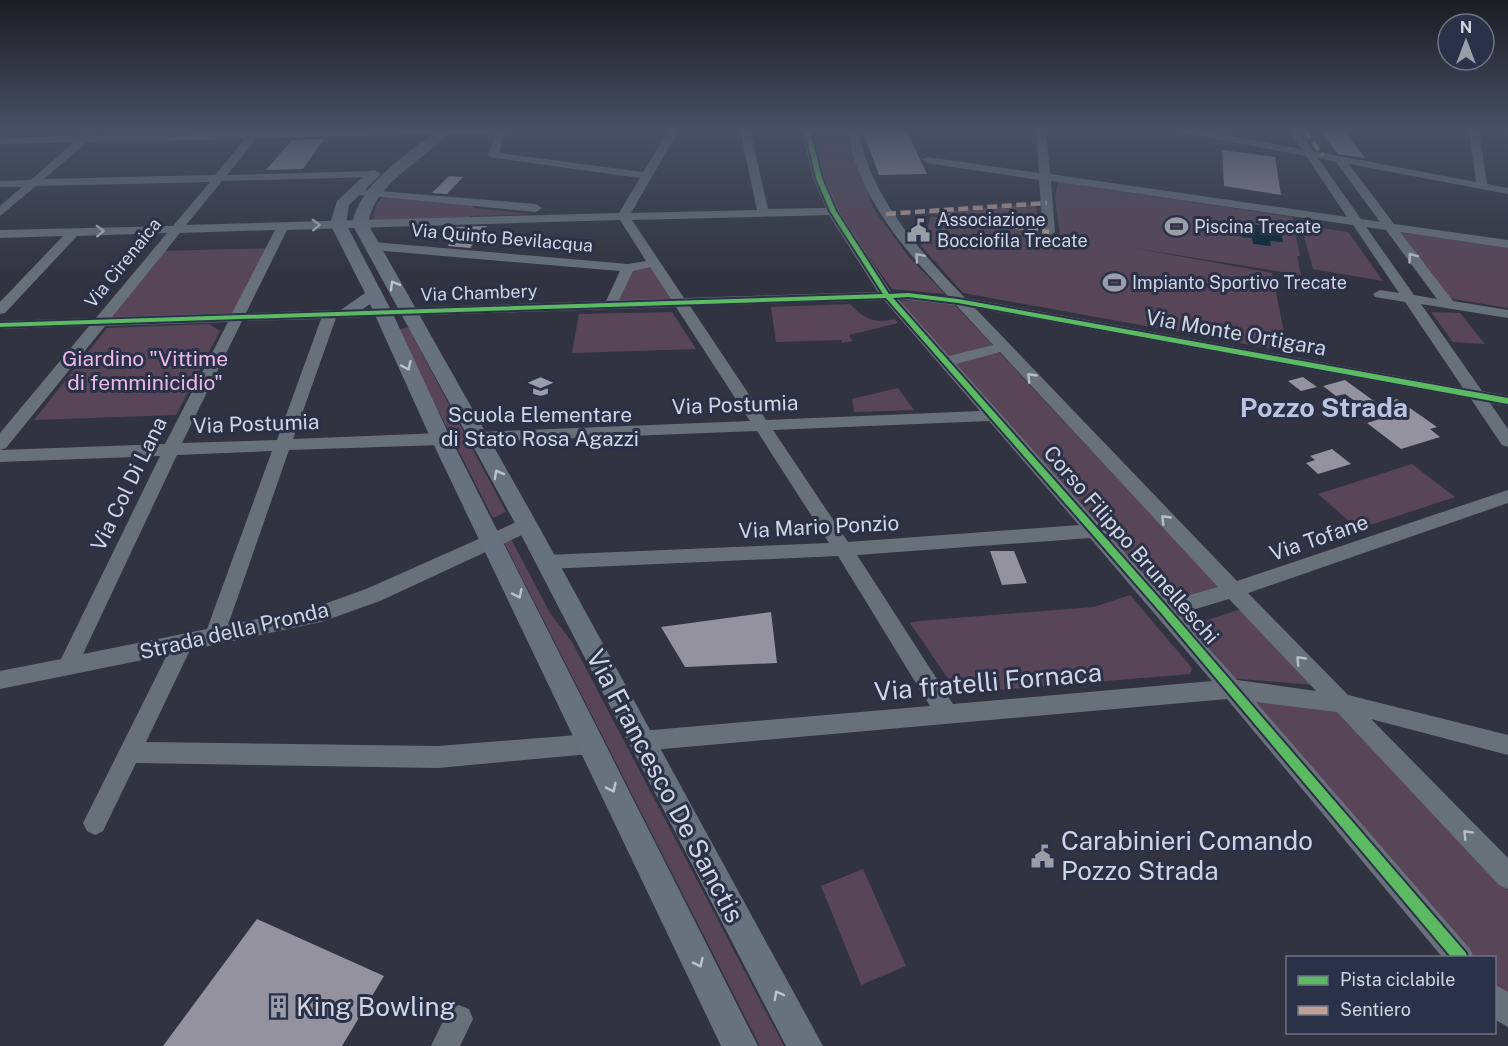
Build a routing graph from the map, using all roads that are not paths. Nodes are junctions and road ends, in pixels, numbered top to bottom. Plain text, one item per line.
1 (646, 178) edge
2 (39, 179) edge
3 (189, 179) edge
4 (218, 179) edge
5 (370, 179) edge
6 (389, 179) edge
7 (645, 179) edge
8 (756, 179) edge
9 (819, 179) edge
10 (871, 179) edge
11 (1044, 179) edge
12 (1056, 179) edge
13 (1327, 179) edge
14 (1354, 179) edge
15 (1444, 179) edge
16 (1481, 179) edge
17 (35, 183) junction
18 (0, 184) edge
19 (1482, 186) junction
20 (1508, 191) edge
21 (355, 192) junction
22 (372, 194) junction
23 (832, 211) junction
24 (0, 212) edge
25 (763, 212) junction
26 (646, 215) junction
27 (618, 216) junction
28 (1358, 223) junction
29 (338, 224) junction
30 (360, 224) junction
31 (283, 226) junction
32 (1389, 227) junction
33 (175, 229) junction
34 (74, 232) junction
35 (1049, 232) dead end
36 (0, 234) edge
37 (636, 235) junction
38 (1508, 244) edge
39 (373, 246) junction
40 (653, 262) junction
41 (627, 268) junction
42 (374, 294) junction
43 (1380, 294) dead end
44 (887, 295) junction
45 (1411, 299) junction
46 (958, 301) junction
47 (680, 304) junction
48 (1448, 304) junction
49 (610, 306) junction
50 (999, 308) junction
51 (0, 310) edge
52 (383, 312) junction
53 (410, 312) junction
54 (337, 314) junction
55 (1508, 314) edge
56 (237, 318) junction
57 (100, 322) junction
58 (979, 323) junction
59 (0, 326) edge
60 (1002, 347) junction
61 (945, 362) junction
62 (1477, 395) junction
63 (1508, 401) edge
64 (995, 417) junction
65 (761, 427) junction
66 (477, 437) junction
67 (441, 439) junction
68 (1508, 441) edge
69 (0, 444) edge
70 (284, 445) junction
71 (171, 449) junction
72 (0, 456) edge
73 (1508, 496) edge
74 (1488, 504) junction
75 (1508, 507) edge
76 (527, 525) junction
77 (1094, 531) junction
78 (493, 541) junction
79 (843, 549) junction
80 (546, 562) junction
81 (1233, 590) junction
82 (1164, 610) junction
83 (214, 637) junction
84 (183, 644) junction
85 (67, 666) junction
86 (0, 680) edge
87 (1232, 689) junction
88 (1341, 702) junction
89 (948, 714) junction
90 (641, 741) junction
91 (590, 744) junction
92 (1508, 744) edge
93 (129, 752) junction
94 (95, 824) dead end
95 (1508, 876) edge
96 (1460, 956) edge
97 (1496, 999) edge
98 (1508, 1013) edge
99 (459, 1019) dead end
100 (445, 1046) edge
101 (740, 1046) edge
102 (805, 1046) edge

1 - 26 street
2 - 17 street
3 - 17 street
4 - 33 street, Via Cirenaica
5 - 21 main road
6 - 22 main road
7 - 27 street
8 - 25 street
9 - 23 street, Corso Filippo Brunelleschi
46 -> 10 street, Corso Filippo Brunelleschi
11 - 35 street
12 - 28 street
13 - 28 street
14 - 32 street
15 - 19 street
16 - 19 street
17 - 18 street
17 - 24 street
19 - 20 street
21 - 22 street
21 - 29 main road
22 - 27 street
22 - 30 main road
23 - 25 street
23 - 44 street, Corso Filippo Brunelleschi
25 - 26 street
26 - 27 street
26 - 37 street
27 - 30 street
27 - 37 street
28 - 32 street
28 - 45 street
29 - 30 street
31 -> 29 street
29 - 42 main road, Via Francesco De Sanctis
30 - 39 main road, Via Francesco De Sanctis
31 - 33 street
31 - 56 street, Via Col Di Lana
32 - 38 street
48 -> 32 street
34 -> 33 street
33 - 57 street, Via Cirenaica
34 - 36 street
34 - 51 street
37 - 40 street
39 - 41 street, Via Quinto Bevilacqua
53 -> 39 main road, Via Francesco De Sanctis
40 - 41 street, Via Quinto Bevilacqua
40 - 47 street
41 - 49 street
42 - 52 main road, Via Francesco De Sanctis
42 - 54 main road
43 - 45 street
44 - 46 street, Via Chambery
44 - 47 street, Via Chambery
44 - 61 street, Corso Filippo Brunelleschi
45 - 48 street
45 - 62 street
46 - 50 street, Via Monte Ortigara
46 - 58 street, Corso Filippo Brunelleschi
47 - 49 street, Via Chambery
47 - 65 street
48 - 55 street
49 - 53 street, Via Chambery
50 - 58 street
50 - 62 street, Via Monte Ortigara
52 - 53 street, Via Chambery
52 - 54 street, Via Chambery
52 -> 67 main road, Via Francesco De Sanctis
53 - 66 main road, Via Francesco De Sanctis
54 - 56 street, Via Chambery
54 - 70 street
56 - 57 street, Via Chambery
56 - 71 street, Via Col Di Lana
57 - 59 street, Via Chambery
57 - 69 street, Via Cirenaica
58 - 60 street, Corso Filippo Brunelleschi
60 - 61 street
81 -> 60 street, Corso Filippo Brunelleschi
61 - 64 street, Corso Filippo Brunelleschi
62 - 63 street, Via Monte Ortigara
62 - 68 street
64 - 65 street, Via Postumia
64 - 77 street, Corso Filippo Brunelleschi
65 - 66 street, Via Postumia
65 - 79 street
76 -> 66 main road, Via Francesco De Sanctis
67 - 70 street, Via Postumia
67 - 78 main road, Via Francesco De Sanctis
70 - 71 street, Via Postumia
70 - 83 street
71 - 72 street, Via Postumia
71 - 85 street, Via Col Di Lana
73 - 74 street, Via Tofane
74 - 75 street, Via Tofane
74 - 81 street, Via Tofane
76 - 78 street
76 - 80 main road, Via Francesco De Sanctis
77 - 79 street, Via Mario Ponzio
77 - 82 street, Corso Filippo Brunelleschi
78 - 83 street, Strada della Pronda
78 -> 91 main road, Via Francesco De Sanctis
79 - 80 street, Via Mario Ponzio
79 - 89 street
80 - 90 main road, Via Francesco De Sanctis
81 - 82 street, Via Tofane
88 -> 81 street, Corso Filippo Brunelleschi
82 - 87 street, Corso Filippo Brunelleschi
83 - 84 street, Strada della Pronda
84 - 85 street, Strada della Pronda
84 - 93 street
85 - 86 street, Strada della Pronda
87 - 88 street, Via fratelli Fornaca
87 - 89 street, Via fratelli Fornaca
87 - 96 street, Corso Filippo Brunelleschi
88 - 92 street, Via fratelli Fornaca
95 -> 88 street, Corso Filippo Brunelleschi
89 - 90 street, Via fratelli Fornaca
102 -> 90 main road, Via Francesco De Sanctis
91 - 93 street, Via Francesco De Sanctis
91 -> 101 main road, Via Francesco De Sanctis
93 - 94 street
97 - 98 street
99 - 100 street

